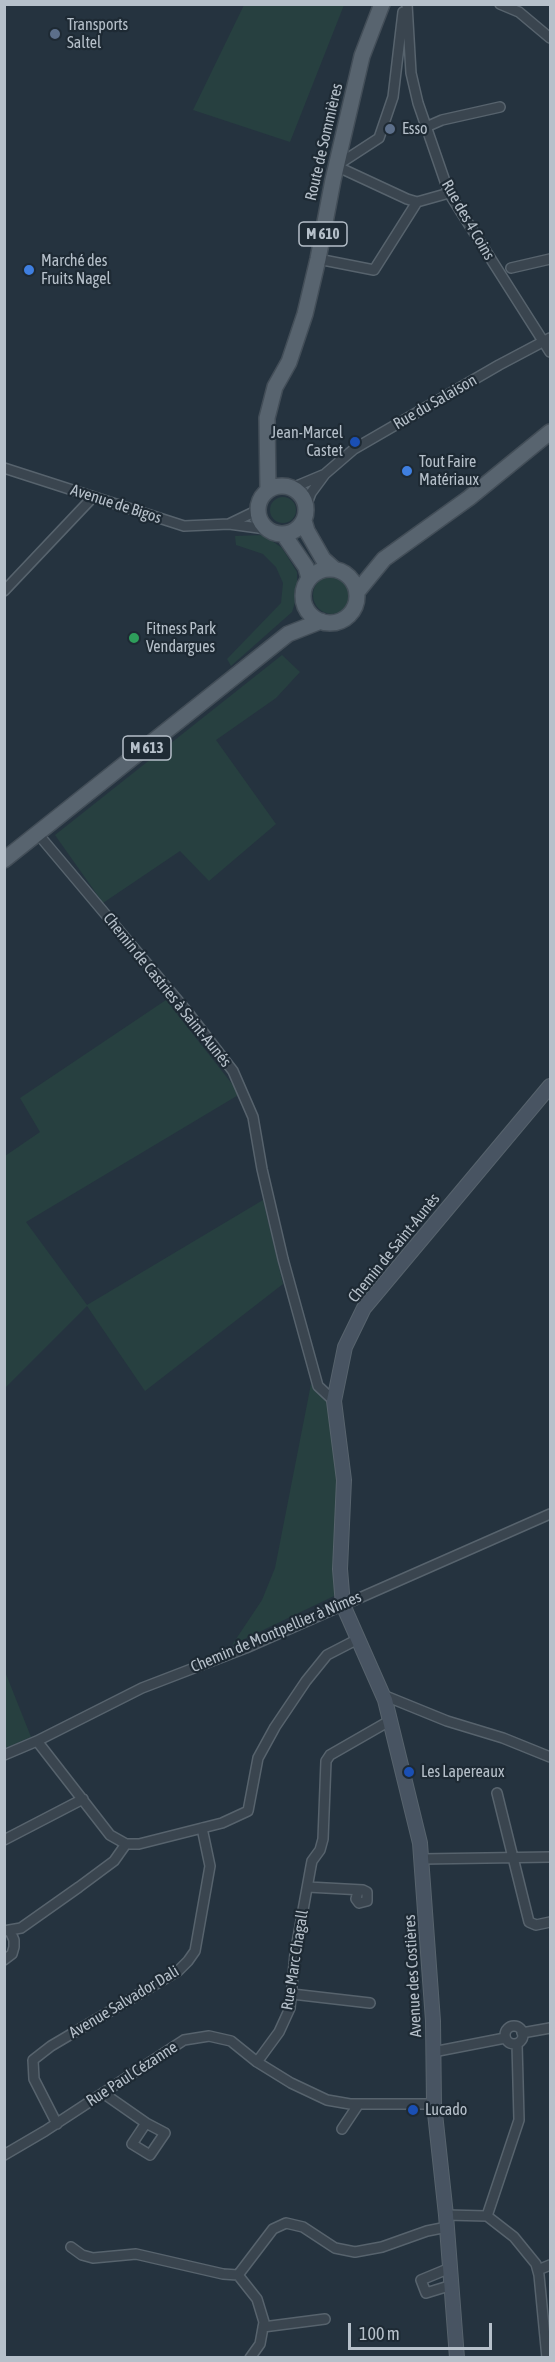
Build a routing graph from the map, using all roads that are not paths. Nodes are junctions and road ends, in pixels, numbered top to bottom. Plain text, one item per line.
1 (382, 4) edge
2 (406, 4) edge
3 (500, 4) edge
4 (550, 38) edge
5 (500, 107) dead end
6 (426, 127) junction
7 (336, 166) junction
8 (449, 193) junction
9 (417, 202) junction
10 (550, 258) edge
11 (318, 259) junction
12 (511, 268) dead end
13 (547, 340) edge
14 (550, 352) edge
15 (550, 432) edge
16 (268, 463) junction
17 (4, 468) edge
18 (326, 474) junction
19 (288, 487) junction
20 (268, 490) junction
21 (93, 497) junction
22 (258, 510) junction
23 (305, 514) junction
24 (229, 524) junction
25 (266, 529) junction
26 (284, 535) junction
27 (384, 559) junction
28 (337, 570) junction
29 (309, 578) junction
30 (4, 591) edge
31 (357, 592) junction
32 (303, 595) junction
33 (321, 621) junction
34 (288, 633) junction
35 (38, 834) junction
36 (4, 860) edge
37 (550, 1086) edge
38 (334, 1401) junction
39 (550, 1514) edge
40 (343, 1605) junction
41 (358, 1640) junction
42 (383, 1695) junction
43 (391, 1720) junction
44 (37, 1741) junction
45 (4, 1755) edge
46 (550, 1757) edge
47 (497, 1793) dead end
48 (83, 1799) junction
49 (202, 1828) junction
50 (4, 1840) edge
51 (126, 1844) junction
52 (513, 1856) junction
53 (550, 1857) edge
54 (422, 1859) junction
55 (308, 1887) junction
56 (358, 1891) dead end
57 (550, 1922) edge
58 (7, 1931) edge
59 (4, 1960) edge
60 (292, 1994) junction
61 (370, 2003) dead end
62 (550, 2028) edge
63 (522, 2033) junction
64 (505, 2038) junction
65 (517, 2044) junction
66 (434, 2052) junction
67 (257, 2062) junction
68 (103, 2092) junction
69 (358, 2104) junction
70 (434, 2104) junction
71 (146, 2123) dead end
72 (57, 2124) junction
73 (342, 2129) dead end
74 (4, 2155) edge
75 (487, 2216) junction
76 (447, 2221) junction
77 (71, 2247) dead end
78 (550, 2265) edge
79 (450, 2268) junction
80 (538, 2270) junction
81 (238, 2274) junction
82 (452, 2285) junction
83 (326, 2319) dead end
84 (263, 2327) junction
85 (250, 2358) edge
86 (457, 2358) edge
87 (547, 2358) edge

1 - 7 main road, Route de Sommières / M 610
2 - 6 street, Rue des 4 Coins
2 - 7 street
3 - 4 street
5 - 6 street
6 - 8 street, Rue des 4 Coins
7 - 9 street
7 - 11 main road, Route de Sommières / M 610
8 - 9 street
8 - 13 street, Rue des 4 Coins
9 - 11 street
10 - 12 street
11 - 16 main road, Route de Sommières / M 610
13 - 14 street, Rue des 4 Coins
13 - 18 street, Rue du Salaison
15 - 27 main road
16 - 19 main road
16 - 20 main road, Route de Sommières / M 610
17 - 21 street, Avenue de Bigos
18 - 19 street, Rue du Salaison
18 - 23 street, Rue du Salaison
19 - 20 main road
19 - 23 main road
20 - 22 main road
21 - 24 street, Avenue de Bigos
21 - 30 street
22 - 24 street, Avenue de Bigos
22 - 25 main road
23 - 26 main road
23 - 28 main road
24 - 25 street, Avenue de Bigos
25 - 26 main road
26 - 29 main road
27 - 28 main road
27 - 31 main road
28 - 29 main road
28 - 31 main road
29 - 32 main road
31 - 33 main road
32 - 33 main road
32 - 34 main road, M 613
33 - 34 main road, M 613
34 - 35 main road, M 613
35 - 36 main road, M 613
35 - 38 street, Chemin de Castries à Saint-Aunés
37 - 38 street, Chemin de Saint-Aunès
38 - 40 street, Chemin de Saint-Aunès
39 - 40 street, Chemin de Montpellier à Nîmes
40 - 41 street, Avenue des Costières
40 - 44 street, Chemin de Montpellier à Nîmes
41 - 42 street, Avenue des Costières
41 - 49 street
42 - 43 street, Avenue des Costières
42 - 46 street
43 - 54 street, Avenue des Costières
43 - 55 street, Rue Marc Chagall
44 - 45 street, Chemin de Montpellier à Nîmes
44 - 48 street
47 - 52 street
48 - 50 street
48 - 51 street
49 - 51 street
49 - 72 street, Avenue Salvador Dali
51 - 58 street
52 - 53 street
52 - 54 street
52 - 57 street
54 - 66 street, Avenue des Costières
55 - 56 street, Rue Marc Chagall
55 - 60 street, Rue Marc Chagall
58 - 59 street
60 - 61 street
60 - 67 street, Rue Marc Chagall
62 - 63 street
63 - 64 street
63 - 65 street
64 - 65 street
64 - 66 street
65 - 75 street
66 - 70 street, Avenue des Costières
67 - 68 street, Rue Paul Cézanne
67 - 69 street, Rue Paul Cézanne
68 - 71 street
68 - 72 street, Rue Paul Cézanne
69 - 70 street, Rue Paul Cézanne
69 - 73 street
70 - 76 street, Avenue des Costières
72 - 74 street, Rue Paul Cézanne
75 - 76 street
75 - 80 street
76 - 79 street, Avenue des Costières
76 - 81 street
77 - 81 street
78 - 80 street
79 - 82 street, Avenue des Costières
79 - 82 street
80 - 87 street
81 - 84 street
82 - 86 street, Avenue des Costières
83 - 84 street
84 - 85 street

